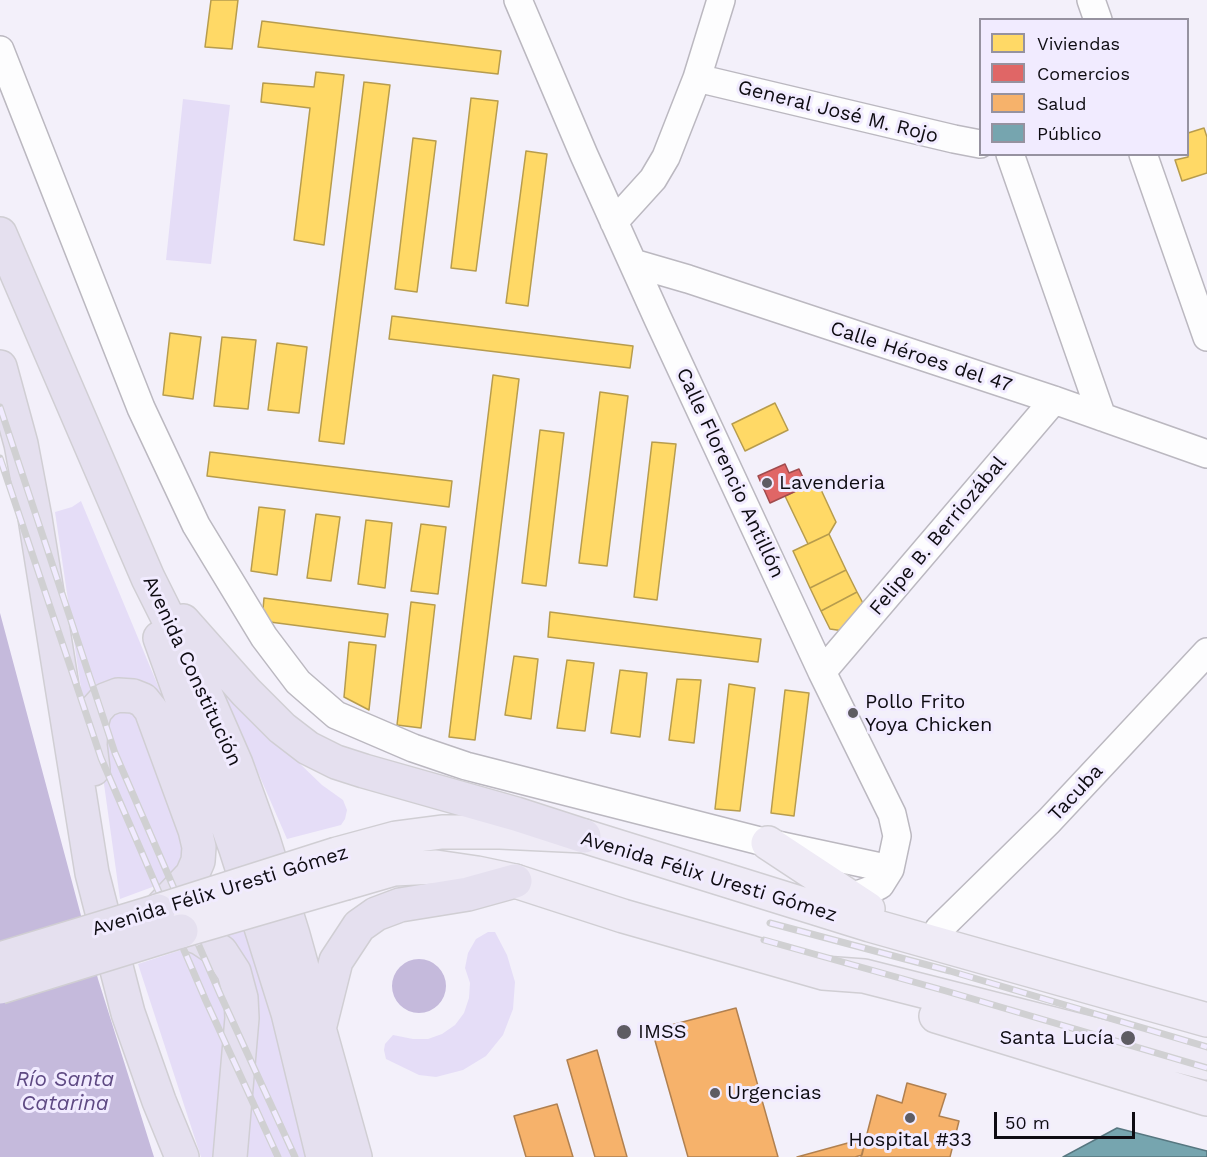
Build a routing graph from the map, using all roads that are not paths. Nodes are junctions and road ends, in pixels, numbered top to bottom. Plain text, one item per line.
1 (518, 0) edge
2 (721, 0) edge
3 (1091, 0) edge
4 (1097, 18) edge
5 (0, 50) edge
6 (697, 78) junction
7 (979, 144) edge
8 (1011, 156) edge
9 (1144, 156) edge
10 (614, 222) junction
11 (0, 234) edge
12 (633, 263) junction
13 (1207, 337) edge
14 (0, 367) edge
15 (1054, 400) junction
16 (1102, 417) junction
17 (1207, 454) edge
18 (147, 578) junction
19 (1207, 652) edge
20 (822, 672) junction
21 (584, 836) junction
22 (768, 843) junction
23 (342, 869) junction
24 (890, 869) junction
25 (92, 873) junction
26 (515, 881) junction
27 (863, 911) junction
28 (169, 921) junction
29 (939, 929) junction
30 (0, 959) edge
31 (823, 973) junction
32 (0, 987) edge
33 (1207, 999) edge
34 (1207, 1020) edge
35 (319, 1027) junction
36 (1207, 1063) edge
37 (1207, 1099) edge
38 (230, 1151) edge
39 (182, 1157) edge
40 (323, 1157) edge
41 (355, 1157) edge

1 - 10 street, Calle Florencio Antillón
2 - 6 street
3 - 4 street
5 - 22 street
6 - 7 street, General José M. Rojo
6 - 10 street
8 - 16 street
9 - 13 street
10 - 12 street, Calle Florencio Antillón
11 - 18 highway, Avenida Constitución
12 - 15 street, Calle Héroes del 47
12 - 20 street, Calle Florencio Antillón
14 - 25 highway
15 - 16 street, Calle Héroes del 47
15 - 20 street, Felipe B. Berriozábal
16 - 17 street, Calle Héroes del 47
18 - 21 highway
18 - 35 highway, Avenida Constitución
18 - 40 highway
19 - 29 street, Tacuba
20 - 24 street, Calle Florencio Antillón
21 - 23 main road, Avenida Félix Uresti Gómez
21 - 27 main road, Avenida Félix Uresti Gómez
22 - 24 street
22 - 27 main road
23 - 26 main road, Avenida Félix Uresti Gómez
23 - 28 main road, Avenida Félix Uresti Gómez, bridge
24 - 27 street
25 - 28 highway
25 - 39 highway
26 - 31 main road, Avenida Félix Uresti Gómez
26 - 35 highway
27 - 29 main road
27 - 34 main road, Avenida Félix Uresti Gómez
28 - 30 highway, Avenida Félix Uresti Gómez, bridge
28 - 32 highway, Avenida Félix Uresti Gómez, bridge
28 - 38 highway
29 - 33 main road
31 - 36 main road, Avenida Félix Uresti Gómez
31 - 37 main road
35 - 41 highway, Avenida Constitución

